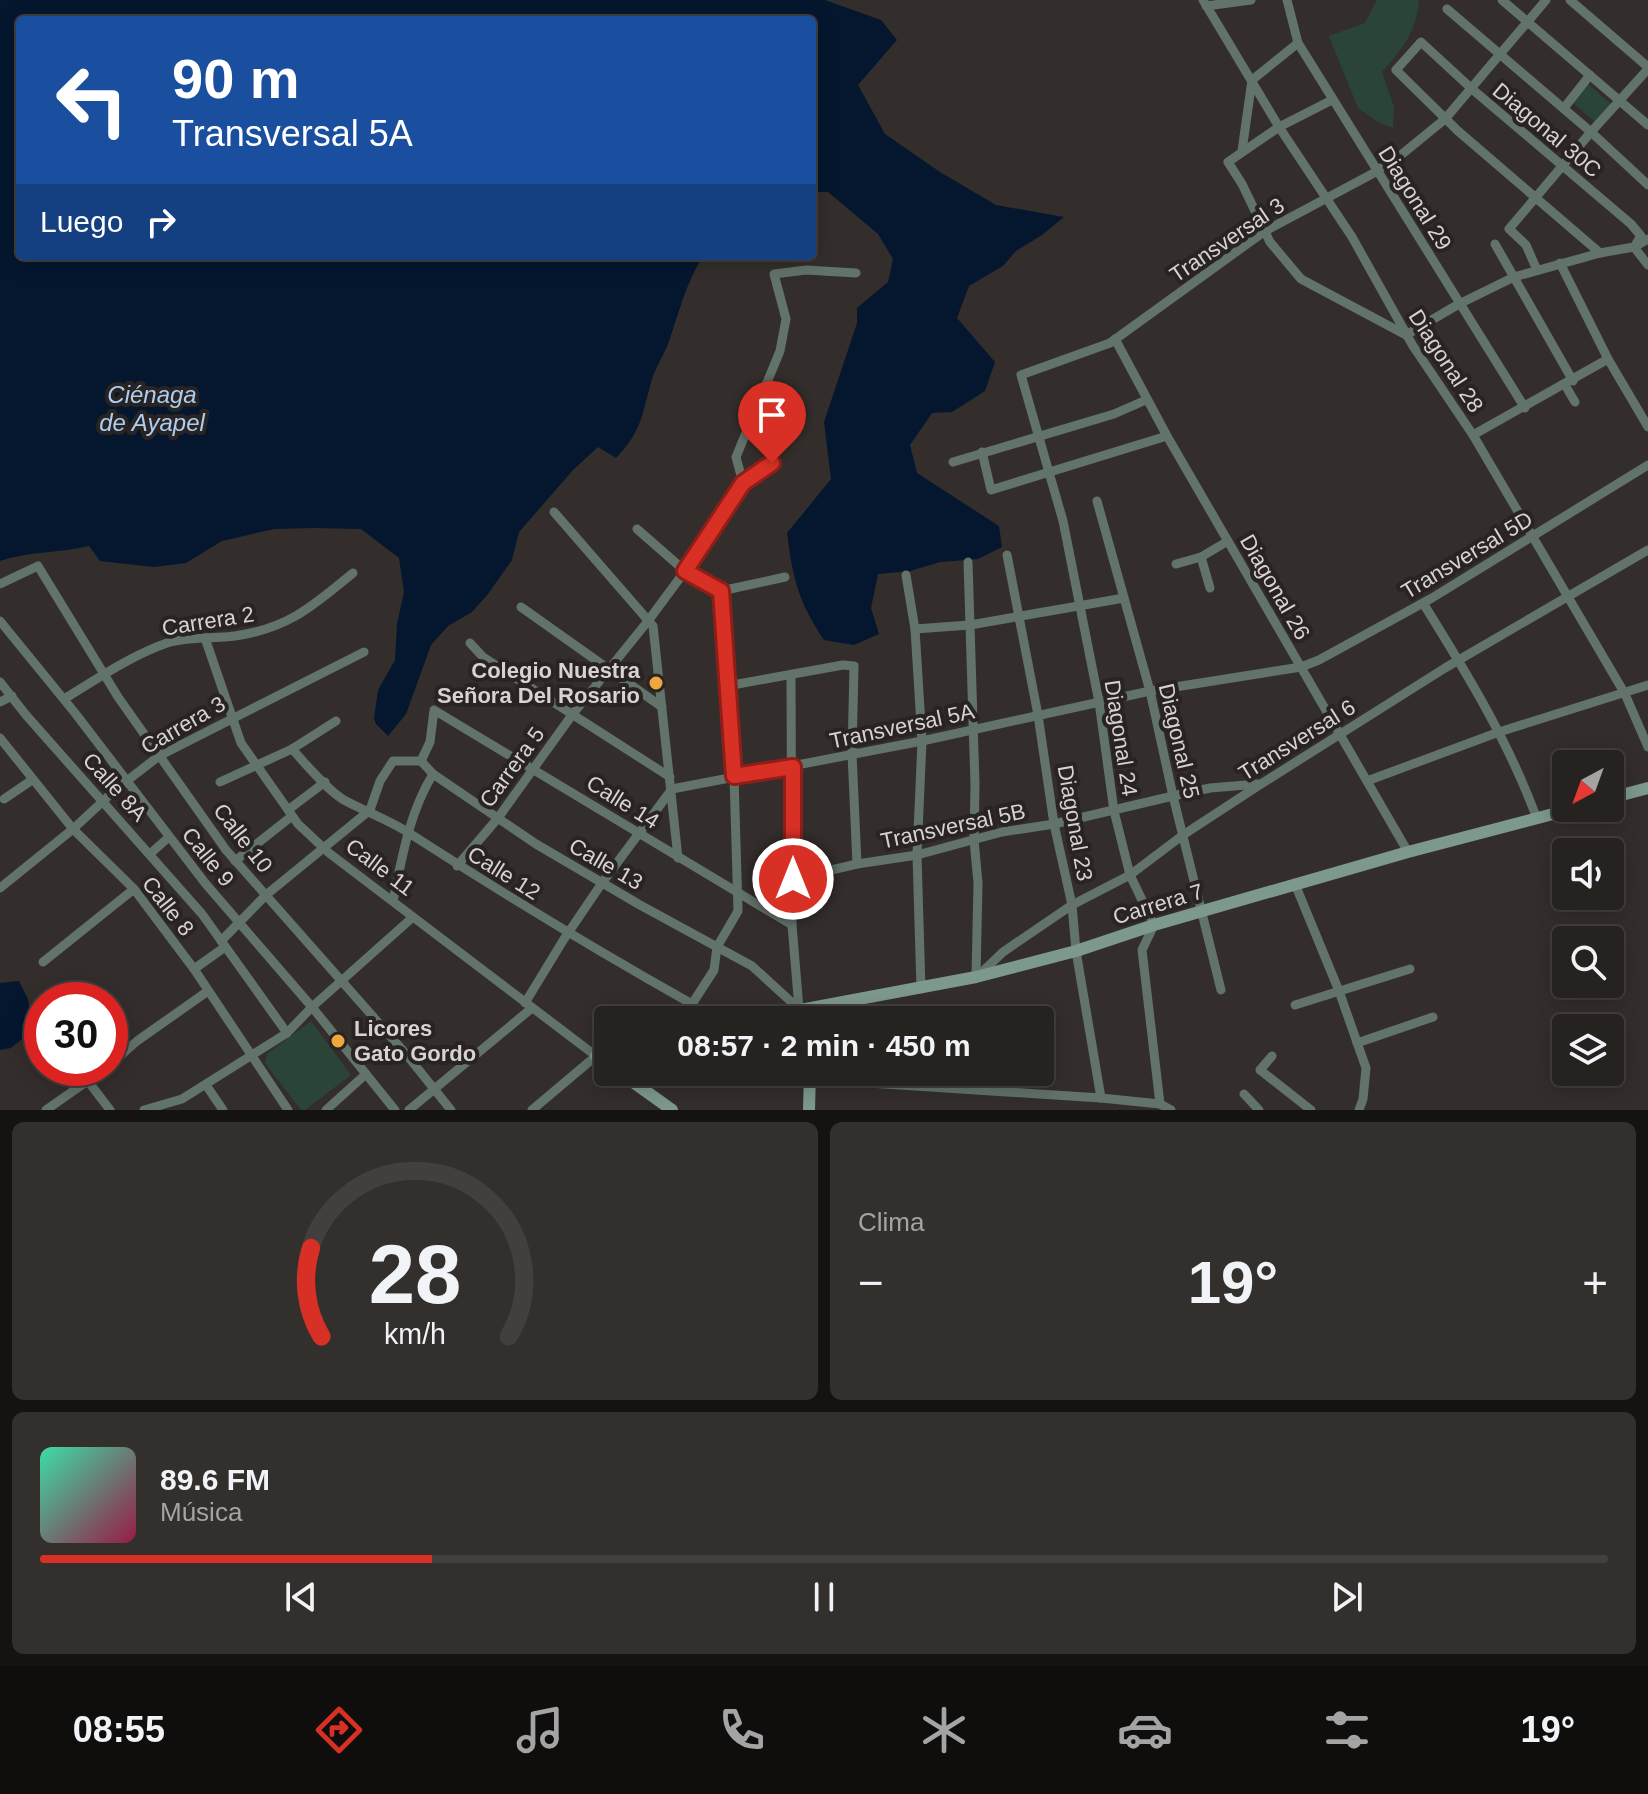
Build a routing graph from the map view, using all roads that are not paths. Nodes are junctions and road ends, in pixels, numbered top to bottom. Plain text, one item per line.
1 (1251, 0) edge
2 (1287, 0) edge
3 (1502, 0) edge
4 (1546, 0) edge
5 (1570, 0) edge
6 (1205, 3) edge
7 (1447, 9) dead end
8 (1527, 22) junction
9 (1298, 43) junction
10 (1500, 55) junction
11 (1648, 68) edge
12 (1590, 75) junction
13 (1252, 80) junction
14 (1472, 89) junction
15 (1332, 100) junction
16 (1620, 100) junction
17 (1564, 108) junction
18 (1445, 119) junction
19 (1648, 125) edge
20 (1279, 127) junction
21 (1591, 132) junction
22 (1242, 151) junction
23 (1562, 166) junction
24 (1377, 170) junction
25 (1648, 185) edge
26 (1326, 199) junction
27 (1534, 199) junction
28 (1265, 231) junction
29 (1648, 239) edge
30 (1495, 244) dead end
31 (1634, 247) junction
32 (1600, 253) junction
33 (1560, 263) junction
34 (1648, 265) edge
35 (1537, 270) junction
36 (856, 273) dead end
37 (1514, 277) junction
38 (1459, 304) junction
39 (1406, 335) junction
40 (1115, 339) junction
41 (1608, 359) junction
42 (1021, 375) joint
43 (1569, 383) junction
44 (1146, 400) junction
45 (1575, 402) dead end
46 (1525, 408) junction
47 (1647, 423) edge
48 (1473, 435) junction
49 (1167, 436) junction
50 (1039, 438) junction
51 (982, 452) junction
52 (953, 462) dead end
53 (772, 463) dead end
54 (1648, 465) edge
55 (1049, 472) junction
56 (743, 483) junction
57 (1097, 501) dead end
58 (554, 512) dead end
59 (637, 529) dead end
60 (1533, 537) junction
61 (1228, 541) junction
62 (1647, 554) edge
63 (1007, 555) dead end
64 (1201, 557) junction
65 (968, 562) dead end
66 (1176, 564) dead end
67 (685, 571) junction
68 (353, 573) dead end
69 (906, 575) dead end
70 (785, 577) dead end
71 (0, 584) edge
72 (1210, 588) dead end
73 (721, 591) junction
74 (1124, 598) junction
75 (1567, 598) junction
76 (1423, 603) junction
77 (1080, 605) junction
78 (521, 607) dead end
79 (1020, 616) junction
80 (0, 621) edge
81 (648, 621) junction
82 (970, 625) junction
83 (915, 629) junction
84 (205, 638) junction
85 (470, 643) dead end
86 (364, 652) dead end
87 (1459, 661) junction
88 (1301, 667) junction
89 (608, 670) junction
90 (104, 675) junction
91 (791, 675) junction
92 (0, 682) edge
93 (1648, 685) edge
94 (727, 686) junction
95 (1150, 691) junction
96 (1625, 694) junction
97 (12, 696) junction
98 (64, 699) junction
99 (0, 702) edge
100 (1099, 702) junction
101 (662, 707) junction
102 (572, 715) junction
103 (1038, 715) junction
104 (231, 718) junction
105 (336, 721) dead end
106 (973, 730) junction
107 (1499, 732) junction
108 (1339, 735) junction
109 (0, 738) edge
110 (922, 741) junction
111 (1648, 747) edge
112 (292, 749) junction
113 (852, 754) junction
114 (159, 756) junction
115 (421, 761) junction
116 (256, 766) junction
117 (793, 767) junction
118 (535, 769) junction
119 (433, 774) junction
120 (734, 776) junction
121 (670, 777) junction
122 (32, 780) junction
123 (126, 781) junction
124 (1367, 781) junction
125 (220, 782) dead end
126 (325, 782) junction
127 (1261, 784) junction
128 (1648, 788) edge
129 (672, 789) junction
130 (1624, 794) edge
131 (1173, 796) junction
132 (4, 799) dead end
133 (103, 800) junction
134 (370, 810) junction
135 (1114, 811) junction
136 (290, 813) junction
137 (1552, 815) edge
138 (498, 818) junction
139 (1537, 819) junction
140 (1054, 824) junction
141 (73, 829) junction
142 (407, 832) junction
143 (641, 834) junction
144 (1183, 835) junction
145 (169, 837) junction
146 (974, 840) junction
147 (323, 847) junction
148 (1408, 852) junction
149 (151, 853) junction
150 (917, 855) junction
151 (678, 858) junction
152 (235, 861) junction
153 (857, 864) junction
154 (457, 866) junction
155 (1130, 875) junction
156 (793, 879) junction
157 (602, 883) junction
158 (1295, 884) junction
159 (0, 888) edge
160 (134, 889) junction
161 (738, 894) junction
162 (266, 895) junction
163 (393, 901) junction
164 (1072, 905) junction
165 (1201, 911) junction
166 (413, 917) junction
167 (239, 923) junction
168 (792, 925) junction
169 (1154, 925) junction
170 (568, 933) junction
171 (223, 944) junction
172 (717, 947) junction
173 (1076, 951) junction
174 (43, 962) dead end
175 (194, 969) junction
176 (1410, 969) dead end
177 (976, 977) junction
178 (341, 981) junction
179 (921, 989) junction
180 (1221, 990) dead end
181 (208, 991) junction
182 (1339, 991) junction
183 (692, 1004) joint
184 (1295, 1005) dead end
185 (529, 1006) junction
186 (792, 1006) edge
187 (799, 1006) edge
188 (839, 1006) edge
189 (312, 1007) junction
190 (1433, 1017) dead end
191 (287, 1033) junction
192 (1357, 1043) junction
193 (128, 1049) edge
194 (594, 1055) edge
195 (251, 1056) junction
196 (1272, 1056) dead end
197 (594, 1058) edge
198 (366, 1074) junction
199 (206, 1085) junction
200 (79, 1086) edge
201 (92, 1086) edge
202 (639, 1086) edge
203 (807, 1086) edge
204 (930, 1086) edge
205 (1008, 1086) edge
206 (435, 1089) junction
207 (1008, 1091) junction
208 (1244, 1094) dead end
209 (1101, 1098) junction
210 (1160, 1104) junction
211 (1298, 1106) edge
212 (46, 1110) edge
213 (110, 1110) edge
214 (144, 1110) edge
215 (223, 1110) edge
216 (288, 1110) edge
217 (326, 1110) edge
218 (395, 1110) edge
219 (409, 1110) edge
220 (451, 1110) edge
221 (532, 1110) edge
222 (672, 1110) edge
223 (809, 1110) edge
224 (1171, 1110) edge
225 (1259, 1110) edge
226 (1311, 1110) edge
227 (1359, 1110) edge

1 - 6 street
2 - 9 street, Diagonal 29
3 - 8 street
4 - 8 street, Transversal 3
5 - 11 street
6 - 13 street, Diagonal 28
7 - 10 street
8 - 10 street, Transversal 3
8 - 12 street
9 - 13 street
9 - 15 street, Diagonal 29
10 - 14 street, Transversal 3
10 - 17 street
11 - 16 street
12 - 16 street
12 - 17 street
13 - 20 street, Diagonal 28
13 - 22 street
14 - 18 street, Transversal 3
14 - 18 street, Diagonal 30C
14 - 23 street, Diagonal 30C
15 - 20 street
15 - 24 street, Diagonal 29
16 - 19 street
16 - 21 street
17 - 21 street
18 - 24 street, Transversal 3
18 - 27 street
20 - 22 street
20 - 26 street, Diagonal 28
21 - 23 street
21 - 25 street
22 - 28 street
23 - 27 street
23 - 31 street, Diagonal 30C
24 - 26 street, Transversal 3
24 - 38 street, Diagonal 29
26 - 28 street, Transversal 3
26 - 39 street, Diagonal 28
27 - 32 street
27 - 35 street
28 - 39 street
28 - 40 street, Transversal 3
29 - 31 street
30 - 37 street
31 - 32 street
31 - 34 street
32 - 33 street
33 - 35 street
33 - 41 street
35 - 37 street
36 - 56 street
37 - 38 street
37 - 43 street
38 - 39 street
38 - 46 street, Diagonal 29
39 - 48 street, Diagonal 28
40 - 42 street, Transversal 3
40 - 44 street, Diagonal 26
41 - 43 street
41 - 47 street
42 - 50 street, Diagonal 24
43 - 45 street
43 - 46 street
44 - 49 street, Diagonal 26
44 - 50 street
46 - 48 street
48 - 60 street, Diagonal 28
49 - 55 street
49 - 61 street, Diagonal 26
50 - 51 street
50 - 55 street, Diagonal 24
51 - 52 street
51 - 55 street
53 - 56 street, Carrera 5
54 - 60 street, Transversal 5D
55 - 77 street, Diagonal 24
56 - 67 street, Carrera 5
57 - 74 street, Diagonal 25
58 - 81 street
59 - 67 street
60 - 75 street, Diagonal 28
60 - 76 street, Transversal 5D
61 - 64 street
61 - 88 street, Diagonal 26
62 - 75 street, Transversal 6
63 - 79 street, Diagonal 23
64 - 66 street
64 - 72 street
65 - 82 street
67 - 73 street
67 - 81 street, Carrera 5
68 - 84 street, Carrera 2
69 - 83 street
70 - 73 street
71 - 90 street, Calle 10
73 - 94 street
74 - 77 street
74 - 95 street, Diagonal 25
75 - 87 street, Transversal 6
75 - 96 street, Diagonal 28
76 - 87 street
76 - 88 street, Transversal 5D
77 - 79 street
77 - 100 street, Diagonal 24
78 - 89 street
79 - 82 street
79 - 103 street, Diagonal 23
80 - 98 street, Calle 9
81 - 89 street, Carrera 5
81 - 101 street
82 - 83 street
82 - 106 street
83 - 110 street
84 - 90 street, Carrera 2
84 - 104 street, Calle 11
85 - 102 street
86 - 104 street, Carrera 3
87 - 107 street
87 - 108 street, Transversal 6
88 - 95 street, Transversal 5A
88 - 108 street, Diagonal 26
89 - 101 street
89 - 102 street, Carrera 5
90 - 98 street, Carrera 2
90 - 114 street, Calle 10
91 - 94 street
91 - 113 street
91 - 117 street
92 - 97 street, Calle 8A
93 - 96 street
94 - 120 street
95 - 100 street, Transversal 5A
95 - 131 street, Diagonal 25
96 - 107 street
96 - 111 street, Diagonal 28
97 - 99 street
97 - 133 street, Calle 8A
98 - 123 street, Calle 9
100 - 103 street, Transversal 5A
100 - 135 street, Diagonal 24
101 - 121 street
102 - 118 street, Carrera 5
102 - 121 street
103 - 106 street, Transversal 5A
103 - 140 street, Diagonal 23
104 - 114 street, Carrera 3
104 - 116 street, Calle 11
105 - 112 street
106 - 110 street, Transversal 5A
106 - 146 street
107 - 124 street
107 - 139 street
108 - 124 street, Diagonal 26
108 - 127 street, Transversal 6
109 - 122 street, Calle 8
110 - 113 street, Transversal 5A
110 - 150 street
112 - 116 street
112 - 126 street, Calle 12
113 - 117 street, Transversal 5A
113 - 153 street
114 - 123 street, Carrera 3
114 - 152 street, Calle 10
115 - 118 street, Calle 14
115 - 119 street, Calle 13
115 - 134 street
116 - 125 street
116 - 136 street, Calle 11
117 - 120 street, Transversal 5A
117 - 156 street
118 - 138 street, Carrera 5
118 - 143 street, Calle 14
119 - 138 street, Calle 13
119 - 142 street
120 - 129 street, Transversal 5A
120 - 161 street
121 - 129 street
122 - 132 street
122 - 141 street, Calle 8
123 - 133 street, Carrera 3
123 - 145 street, Calle 9
124 - 148 street, Diagonal 26
126 - 134 street, Calle 12
126 - 136 street
127 - 131 street, Transversal 5B
127 - 144 street, Transversal 6
128 - 130 main road
129 - 143 street
129 - 151 street
131 - 135 street, Transversal 5B
131 - 144 street, Diagonal 25
133 - 141 street, Carrera 3
133 - 149 street, Calle 8A
134 - 142 street, Calle 12
134 - 147 street
135 - 140 street, Transversal 5B
135 - 155 street, Diagonal 24
136 - 147 street, Calle 11
136 - 152 street
137 - 139 main road, Carrera 7
138 - 154 street, Carrera 5
138 - 157 street, Calle 13
139 - 148 main road, Carrera 7
140 - 146 street, Transversal 5B
140 - 164 street, Diagonal 23
141 - 159 street, Carrera 3
141 - 160 street, Calle 8
142 - 154 street, Calle 12
142 - 163 street
143 - 151 street, Calle 14
143 - 157 street
144 - 155 street, Transversal 6
144 - 165 street, Diagonal 25
145 - 149 street
145 - 167 street, Calle 9
146 - 150 street, Transversal 5B
146 - 177 street
147 - 162 street
147 - 163 street, Calle 11
148 - 158 main road, Carrera 7
149 - 171 street, Calle 8A
150 - 153 street, Transversal 5B
150 - 179 street
151 - 161 street, Calle 14
152 - 162 street, Calle 10
153 - 156 street, Transversal 5B
154 - 170 street, Calle 12
155 - 164 street, Transversal 6
155 - 169 street, Diagonal 24
156 - 168 street
157 - 170 street
157 - 172 street, Calle 13
158 - 165 main road, Carrera 7
158 - 182 street
160 - 174 street
160 - 175 street, Calle 8
161 - 168 street, Calle 14
161 - 172 street
162 - 167 street
162 - 178 street, Calle 10
163 - 166 street, Calle 11
164 - 173 street, Diagonal 23
164 - 177 street, Transversal 6
165 - 169 main road, Carrera 7
165 - 180 street, Diagonal 25
166 - 178 street
166 - 185 street, Calle 11
167 - 171 street
167 - 189 street, Calle 9
168 - 187 street
169 - 173 main road, Carrera 7
169 - 210 street
170 - 183 street, Calle 12
170 - 185 street
171 - 175 street
171 - 191 street, Calle 8A
172 - 183 street
172 - 186 street, Calle 13
173 - 177 main road, Carrera 7
173 - 209 street, Diagonal 23
175 - 181 street, Calle 8
176 - 182 street
177 - 179 main road, Carrera 7
178 - 189 street
178 - 206 street, Calle 10
179 - 188 main road, Carrera 7
181 - 193 street
181 - 195 street, Calle 8
182 - 184 street
182 - 192 street
185 - 194 street, Calle 11
185 - 206 street
189 - 191 street
189 - 198 street, Calle 9
190 - 192 street
191 - 195 street
192 - 227 street
195 - 199 street
195 - 216 street, Calle 8
196 - 211 street
197 - 221 street
198 - 217 street
198 - 218 street, Calle 9
199 - 214 street
199 - 215 street
200 - 212 street
201 - 213 street
202 - 222 main road
203 - 223 main road
204 - 207 street
205 - 207 street
206 - 219 street
206 - 220 street, Calle 10
207 - 209 street
208 - 225 street
209 - 210 street
210 - 224 street
211 - 226 street

